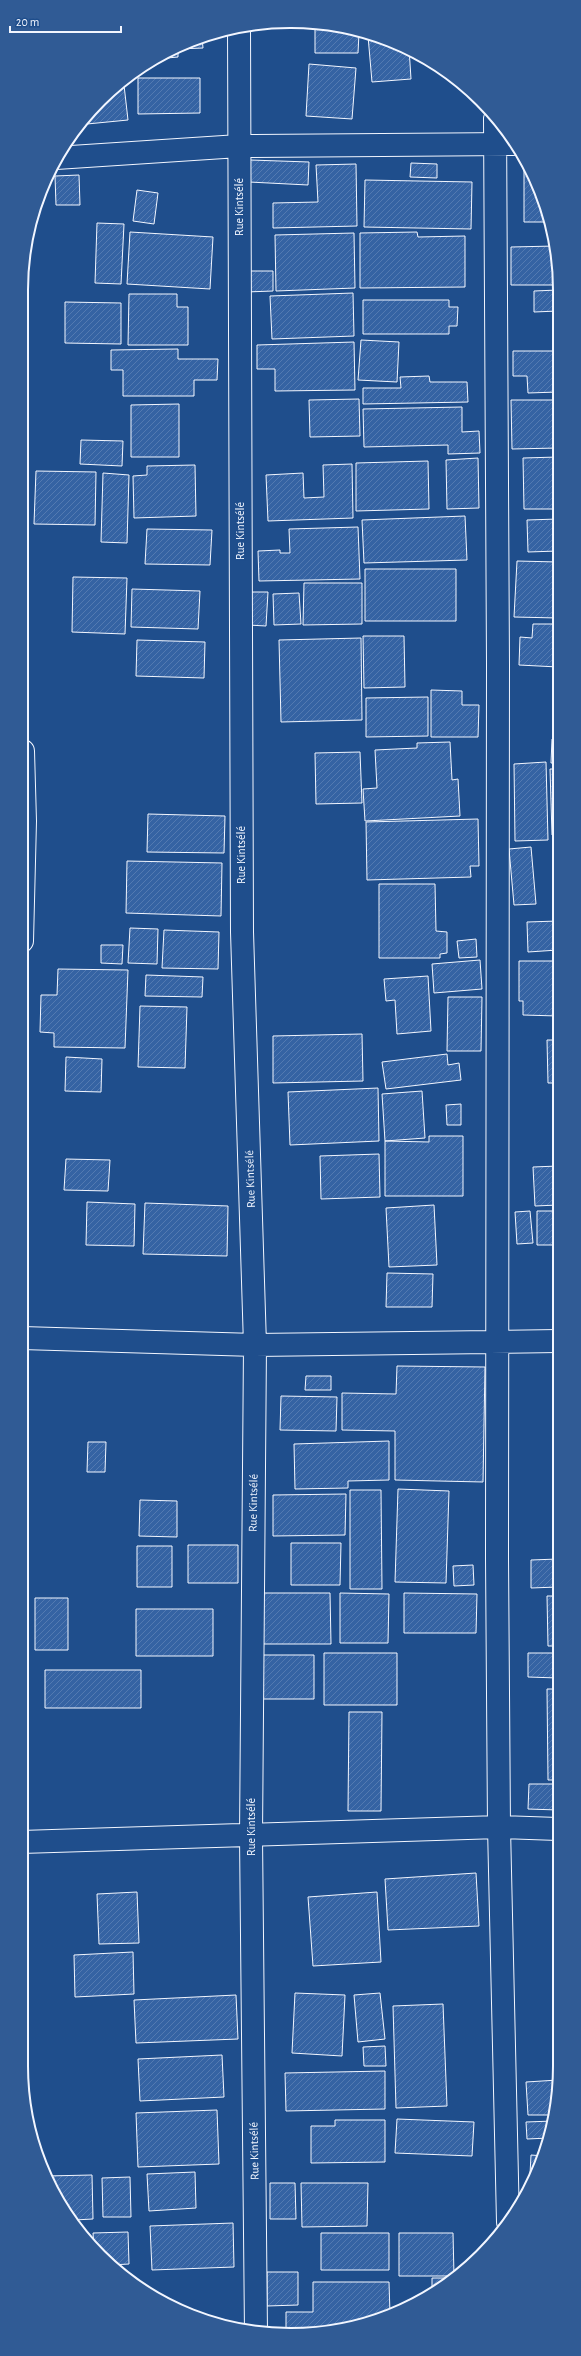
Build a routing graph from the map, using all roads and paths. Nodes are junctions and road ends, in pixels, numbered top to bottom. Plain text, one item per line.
1 (239, 33) edge
2 (500, 132) edge
3 (504, 144) edge
4 (238, 146) junction
5 (64, 157) edge
6 (28, 1338) edge
7 (553, 1340) edge
8 (496, 1341) junction
9 (255, 1345) junction
10 (499, 1827) junction
11 (553, 1829) edge
12 (251, 1836) junction
13 (28, 1842) edge
14 (508, 2213) edge
15 (256, 2326) edge

1 - 4 street, Rue Kintsélé
2 - 3 street
3 - 4 street
3 - 8 street
4 - 5 street
4 - 9 street, Rue Kintsélé
6 - 9 street
7 - 8 street
8 - 9 street
8 - 10 street
9 - 12 street, Rue Kintsélé
10 - 11 street
10 - 12 street
10 - 14 street
12 - 13 street
12 - 15 street, Rue Kintsélé

